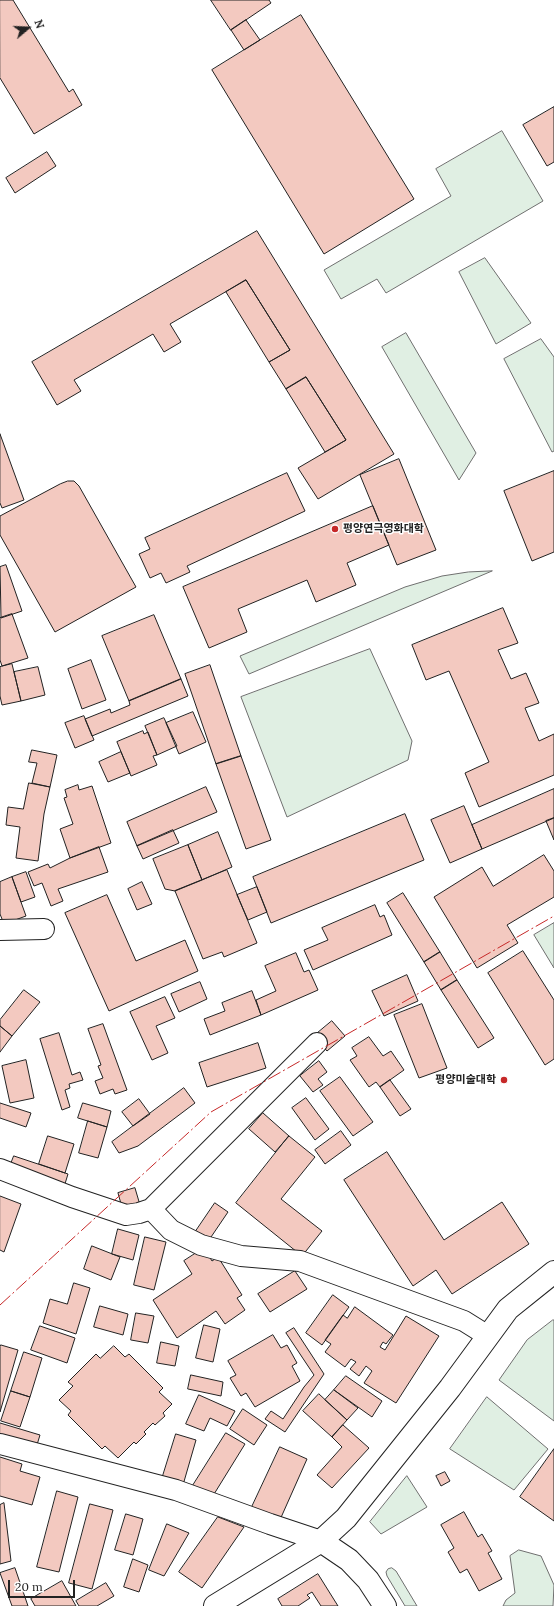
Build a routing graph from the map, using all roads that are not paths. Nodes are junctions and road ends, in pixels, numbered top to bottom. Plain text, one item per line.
1 (44, 929) dead end
2 (0, 930) edge
3 (317, 1043) dead end
4 (0, 1170) edge
5 (151, 1209) junction
6 (554, 1272) edge
7 (488, 1336) junction
8 (0, 1444) edge
9 (321, 1541) junction
10 (215, 1606) edge
11 (385, 1606) edge

1 - 2 street
3 - 5 street
4 - 5 street
5 - 7 street
6 - 7 street
7 - 9 street
8 - 9 street
9 - 10 street
9 - 11 street

